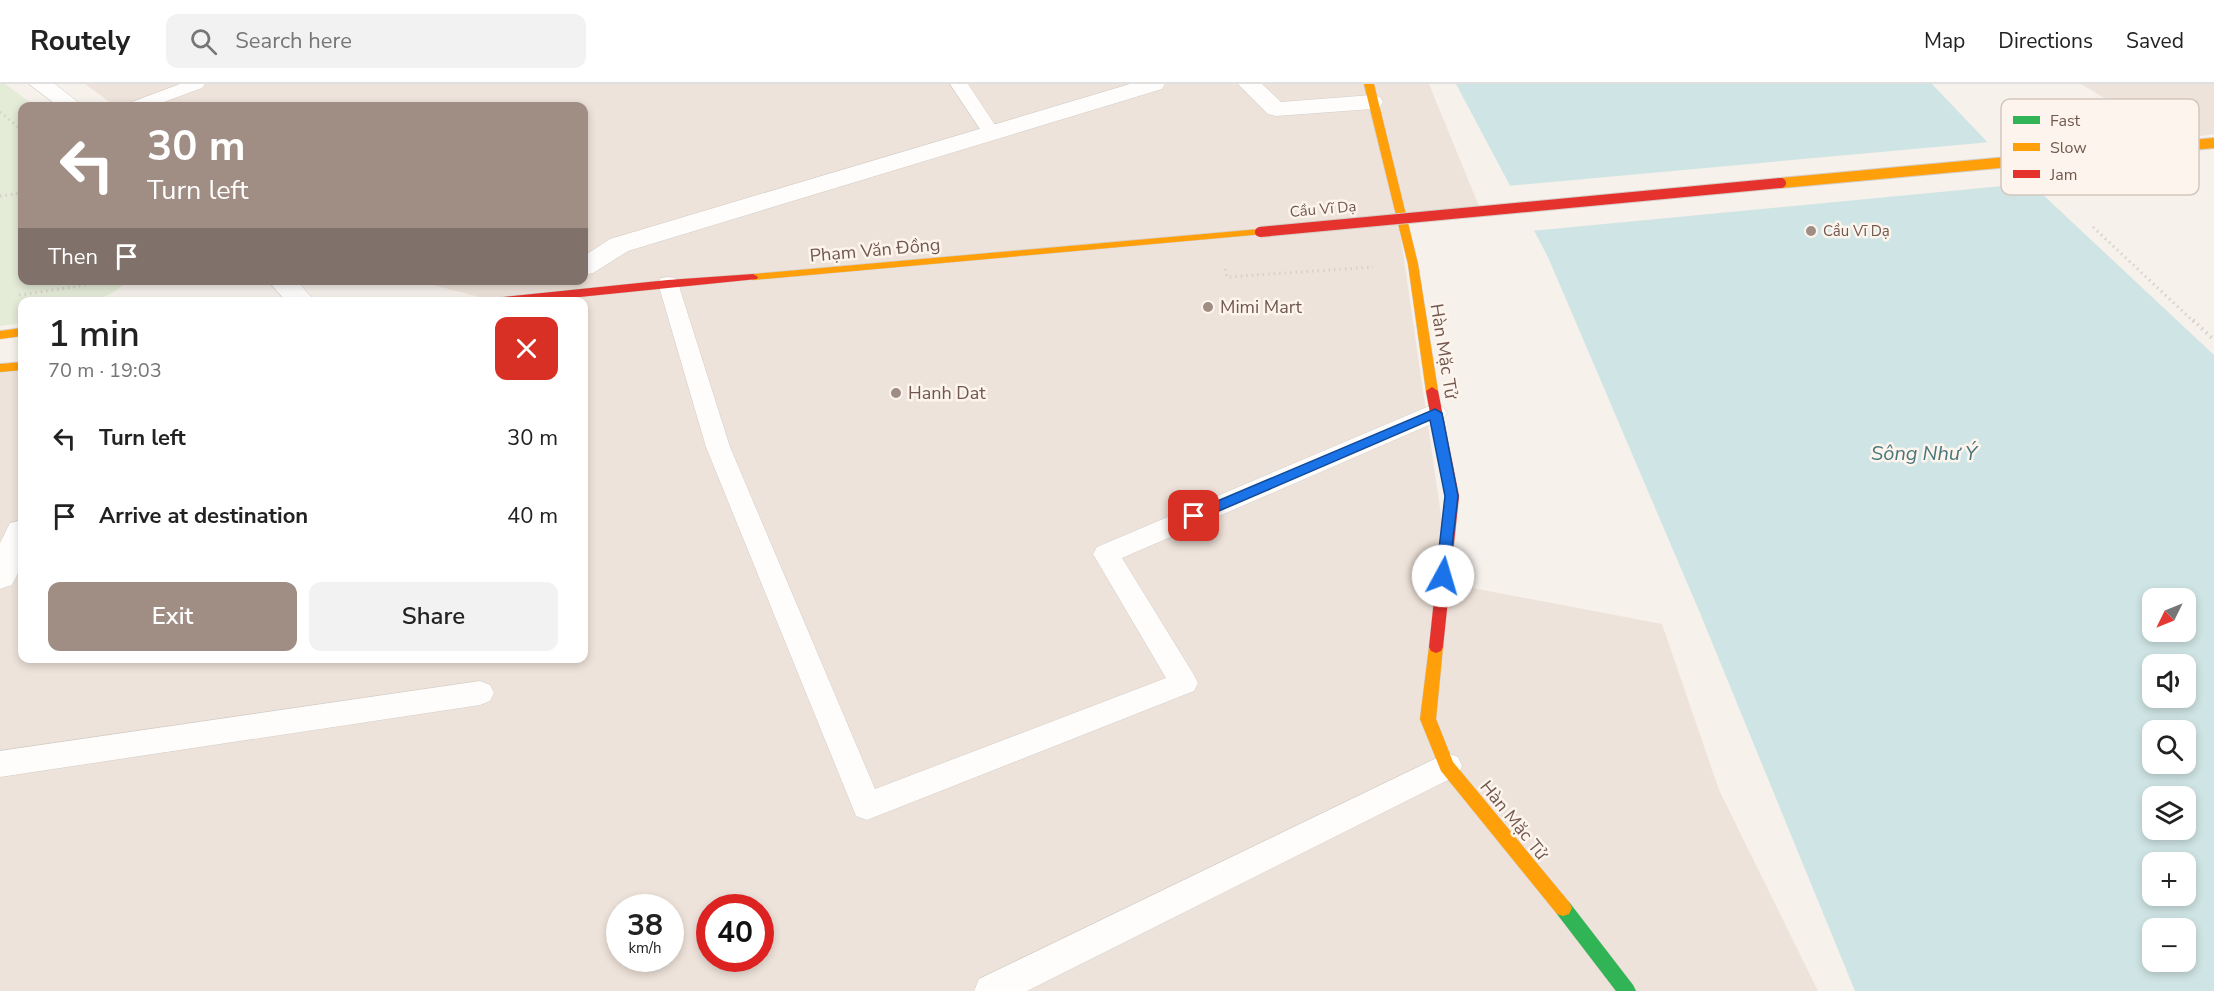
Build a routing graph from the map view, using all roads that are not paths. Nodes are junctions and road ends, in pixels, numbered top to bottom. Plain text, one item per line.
1 (40, 84) edge
2 (196, 84) edge
3 (959, 84) edge
4 (1154, 84) edge
5 (1249, 84) edge
6 (1370, 93) edge
7 (66, 102) edge
8 (149, 102) edge
9 (992, 134) junction
10 (2214, 143) edge
11 (2199, 144) edge
12 (2001, 163) edge
13 (1260, 232) joint
14 (588, 264) edge
15 (668, 284) junction
16 (285, 285) edge
17 (569, 287) edge
18 (298, 297) edge
19 (519, 297) edge
20 (18, 333) edge
21 (0, 335) edge
22 (18, 366) edge
23 (0, 368) edge
24 (1435, 413) junction
25 (18, 540) edge
26 (0, 576) edge
27 (480, 693) dead end
28 (0, 764) edge
29 (1447, 766) junction
30 (991, 991) edge
31 (1627, 991) edge

1 - 7 street
2 - 8 lane
3 - 9 lane
4 - 9 street
5 - 6 street
6 - 24 main road, Hàn Mặc Tử
9 - 14 street
10 - 11 main road, Cầu Vĩ Dạ, bridge
12 - 13 main road, Cầu Vĩ Dạ, bridge
13 - 15 main road, Phạm Văn Đồng
15 - 17 main road, Phạm Văn Đồng
15 - 24 lane
16 - 18 street
17 - 19 main road, Phạm Văn Đồng
20 - 21 main road
22 - 23 main road
24 - 29 main road, Hàn Mặc Tử
25 - 26 street
27 - 28 lane
29 - 30 lane
29 - 31 main road, Hàn Mặc Tử

